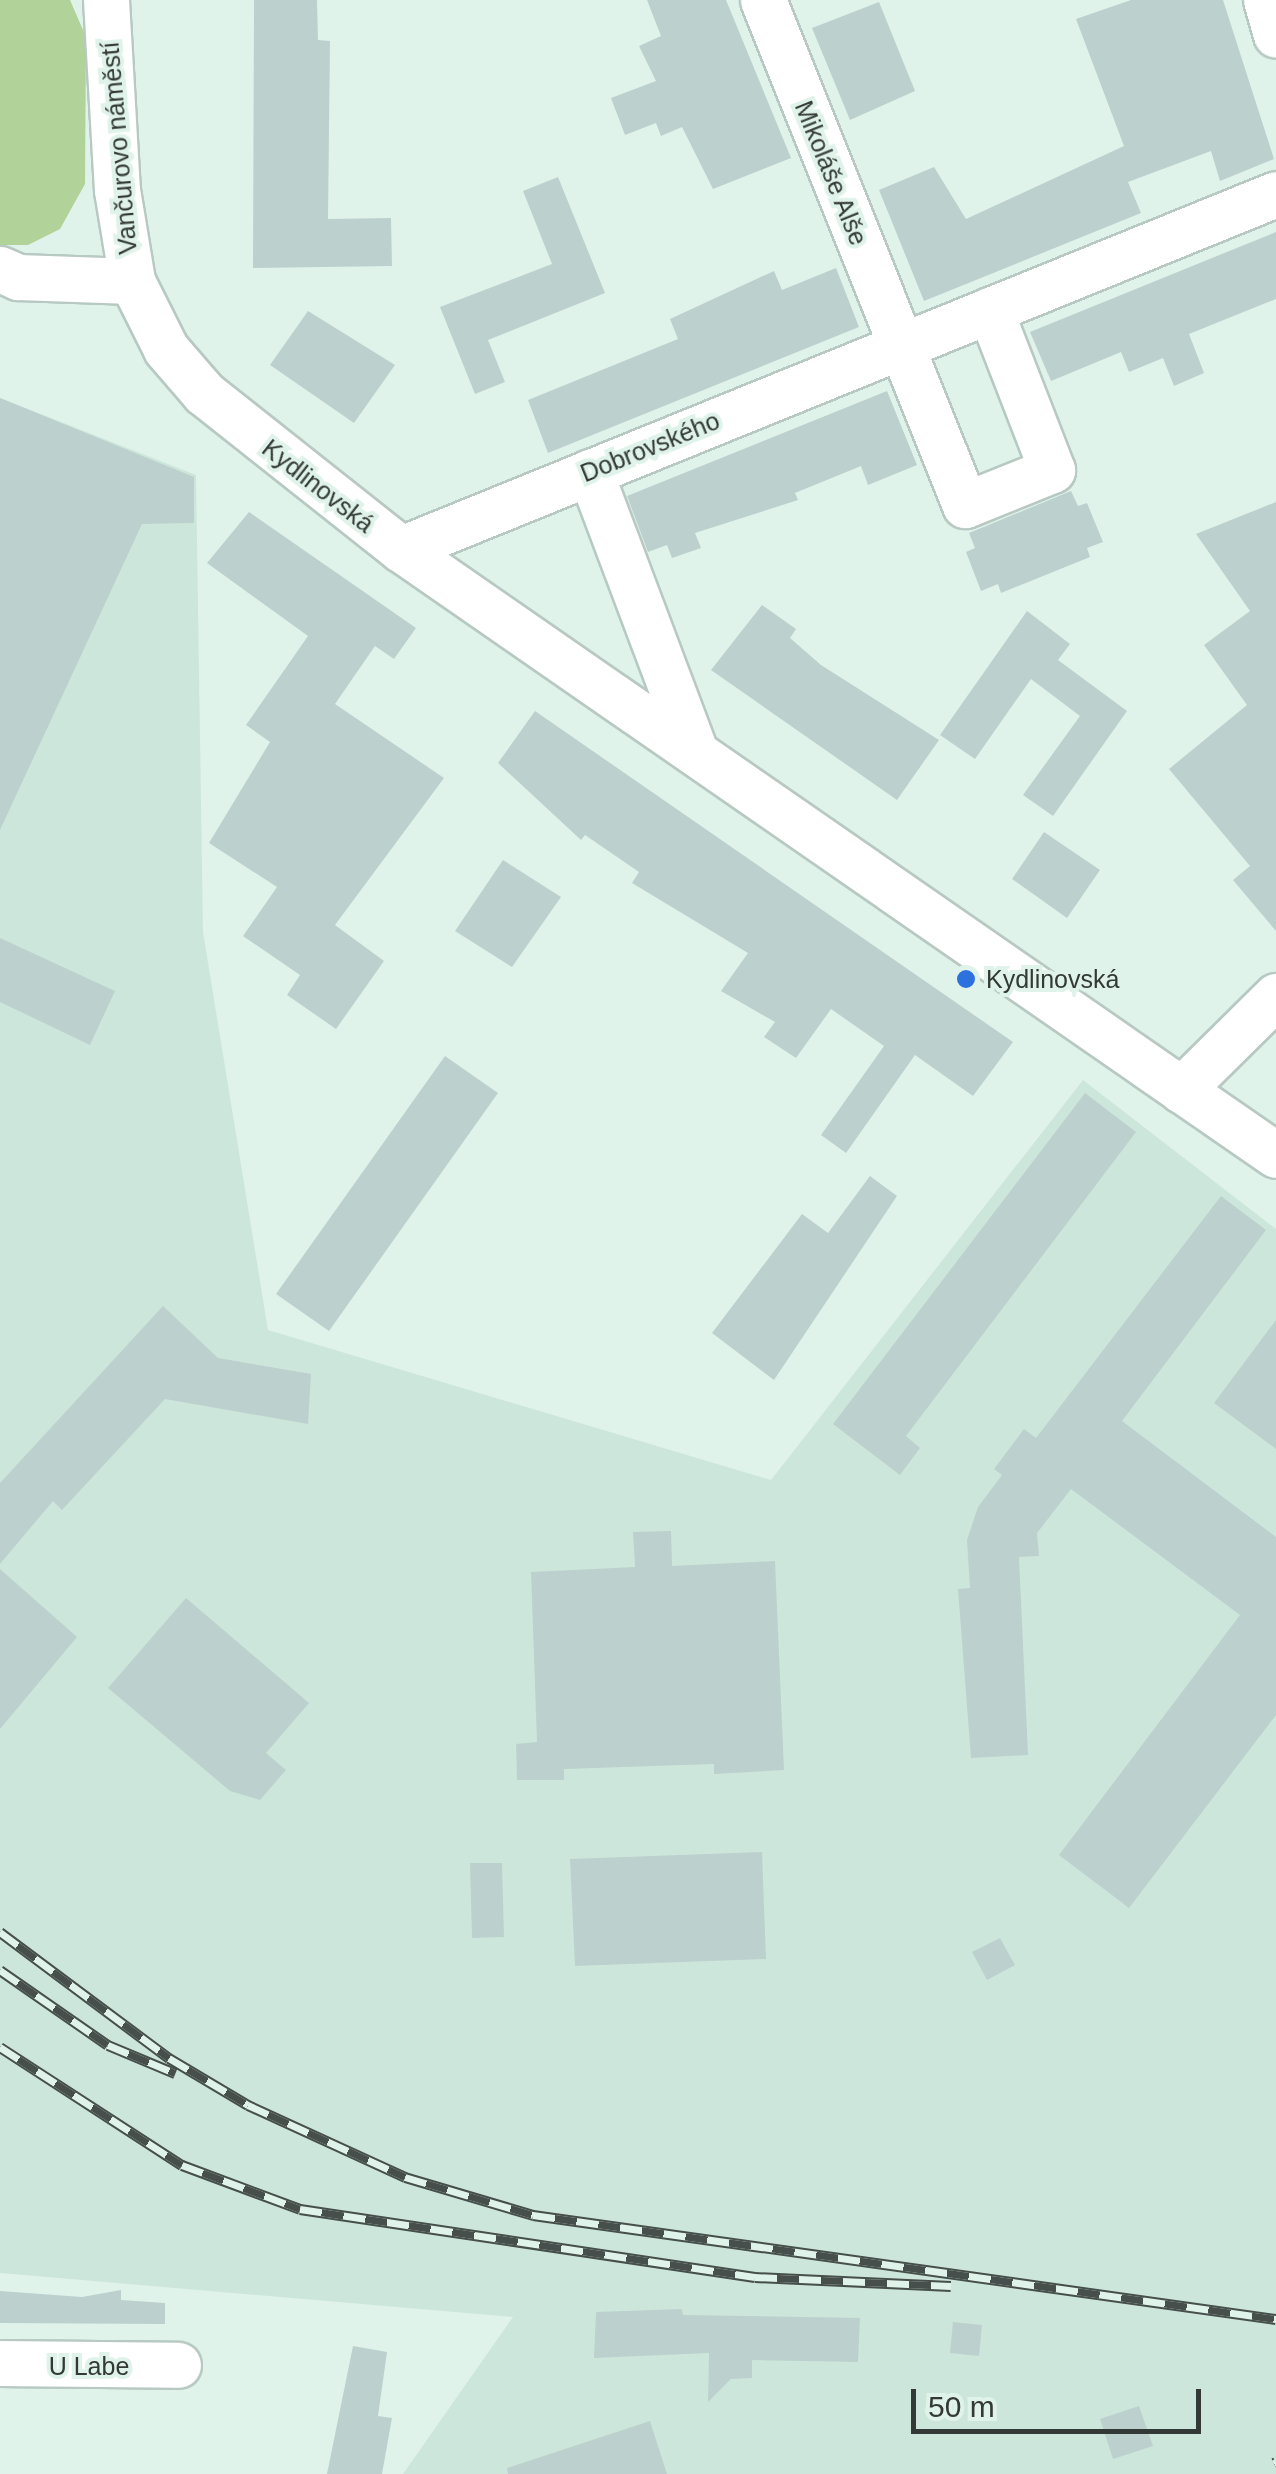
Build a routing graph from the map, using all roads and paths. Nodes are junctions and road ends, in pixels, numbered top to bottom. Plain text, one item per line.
1 (106, 0) edge
2 (763, 0) edge
3 (1266, 0) edge
4 (1276, 35) edge
5 (1276, 194) edge
6 (0, 269) edge
7 (132, 281) junction
8 (990, 310) junction
9 (900, 346) junction
10 (590, 472) junction
11 (401, 549) junction
12 (695, 752) junction
13 (1276, 996) edge
14 (1182, 1090) junction
15 (1276, 1154) edge
16 (0, 2362) edge
17 (178, 2365) dead end

1 - 7 street, Vančurovo náměstí
2 - 9 street, Mikoláše Alše
3 - 4 street
5 - 8 street, Dobrovského
6 - 7 street, Vančurovo náměstí
7 - 11 street, Kydlinovská
8 - 9 street, Dobrovského
8 - 9 street
9 - 10 street, Dobrovského
10 - 11 street, Dobrovského
10 - 12 street
11 - 12 street, Kydlinovská
12 - 14 street, Kydlinovská
13 - 14 street
14 - 15 street, Kydlinovská
16 - 17 street, U Labe

